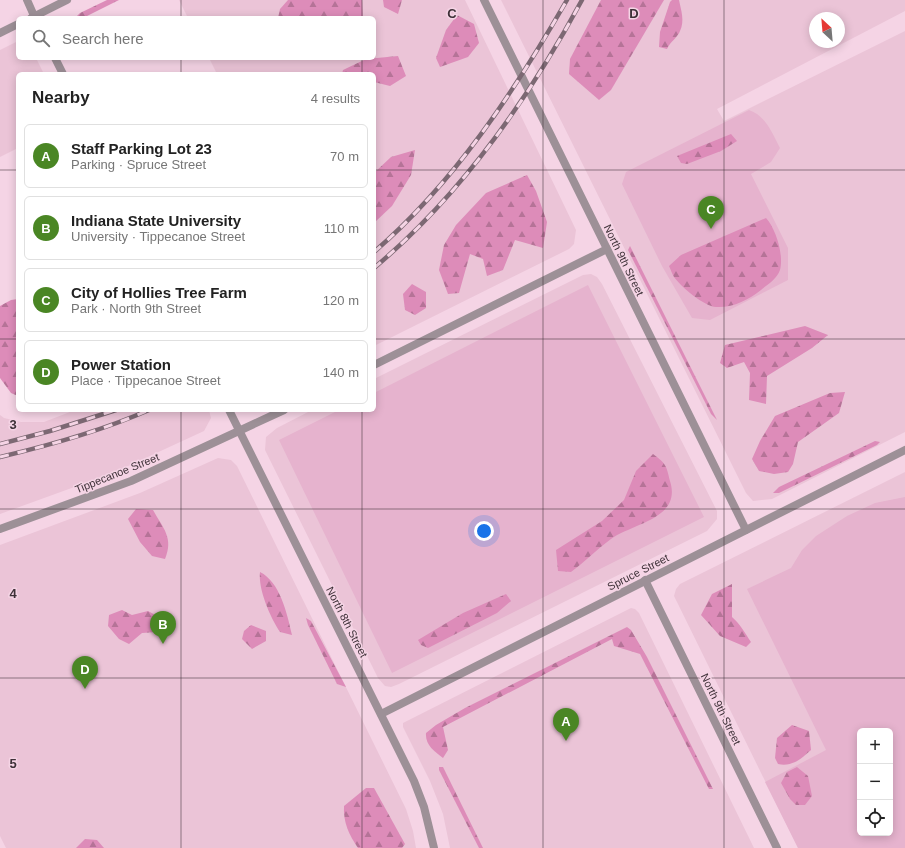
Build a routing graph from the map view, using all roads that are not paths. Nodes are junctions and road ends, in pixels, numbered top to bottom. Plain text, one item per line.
1 (27, 0) edge
2 (67, 0) edge
3 (484, 0) edge
4 (34, 16) edge
5 (36, 16) edge
6 (16, 25) edge
7 (0, 33) edge
8 (56, 60) edge
9 (62, 72) edge
10 (606, 249) junction
11 (376, 364) edge
12 (230, 412) edge
13 (280, 412) edge
14 (240, 431) junction
15 (905, 450) edge
16 (0, 529) edge
17 (746, 530) junction
18 (645, 580) junction
19 (381, 714) junction
20 (434, 848) edge
21 (777, 848) edge

1 - 4 street
2 - 5 street
3 - 10 street, North 9th Street
6 - 7 street
8 - 9 street
10 - 11 street
10 - 17 street, North 9th Street
12 - 14 street, North 8th Street
13 - 14 street, Tippecanoe Street
14 - 16 street, Tippecanoe Street
14 - 19 street, North 8th Street
15 - 17 street, Spruce Street
17 - 18 street, Spruce Street
18 - 19 street, Spruce Street
18 - 21 street, North 9th Street
19 - 20 street, North 8th Street

